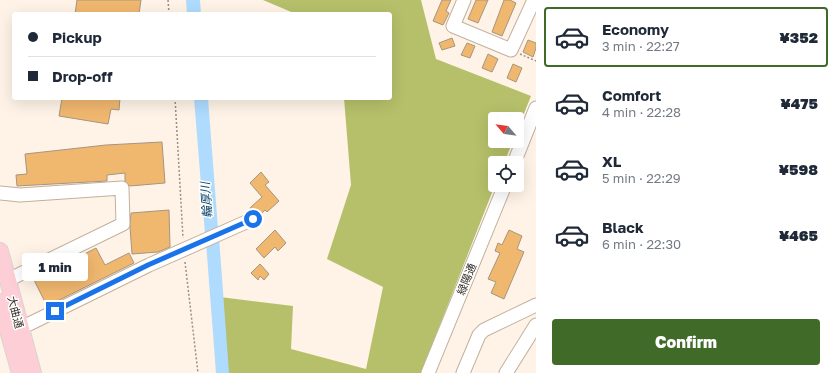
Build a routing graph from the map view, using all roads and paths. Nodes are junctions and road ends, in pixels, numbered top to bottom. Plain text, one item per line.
1 (168, 0) edge
2 (464, 0) edge
3 (534, 0) edge
4 (169, 12) edge
5 (511, 50) junction
6 (536, 61) edge
7 (175, 100) edge
8 (536, 108) edge
9 (517, 156) edge
10 (501, 192) edge
11 (0, 193) edge
12 (253, 219) dead end
13 (190, 246) junction
14 (0, 251) edge
15 (8, 280) junction
16 (0, 302) edge
17 (536, 305) edge
18 (536, 325) edge
19 (21, 328) junction
20 (20, 373) edge
21 (33, 373) edge
22 (198, 373) edge
23 (428, 373) edge
24 (463, 373) edge
25 (506, 373) edge

1 - 4 path
2 - 5 street
3 - 5 street
5 - 6 path
7 - 13 path
8 - 9 street
10 - 23 street, 緑陽通
11 - 15 street
12 - 13 street
13 - 19 street
13 - 22 path
14 - 15 main road, 大曲通
15 - 19 main road, 大曲通
16 - 20 main road, 大曲通
17 - 24 street
18 - 25 street
19 - 21 main road, 大曲通

